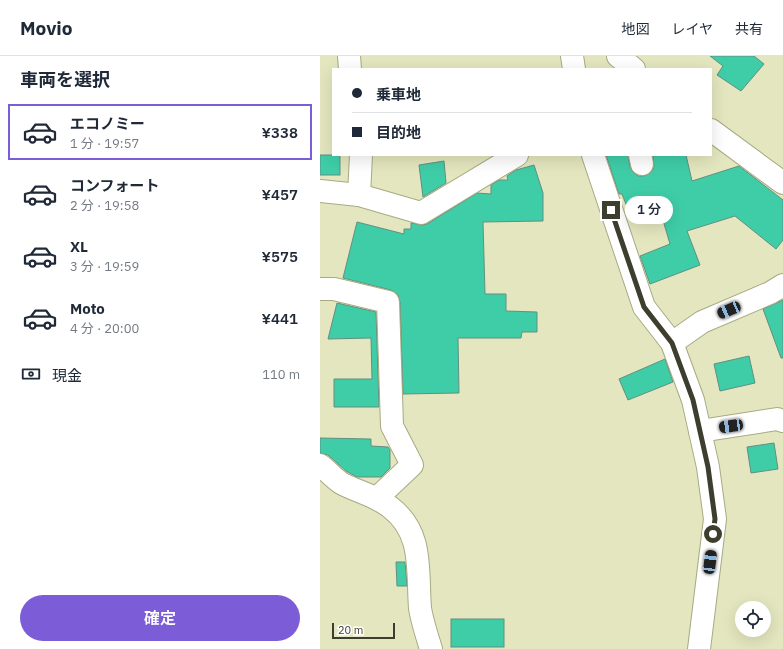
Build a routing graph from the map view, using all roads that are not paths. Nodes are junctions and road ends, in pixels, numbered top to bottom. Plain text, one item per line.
1 (349, 56) edge
2 (572, 56) edge
3 (618, 56) edge
4 (350, 68) edge
5 (574, 68) edge
6 (633, 68) edge
7 (712, 131) edge
8 (361, 156) edge
9 (515, 156) edge
10 (592, 156) edge
11 (783, 183) edge
12 (320, 191) edge
13 (359, 195) junction
14 (783, 285) edge
15 (320, 289) edge
16 (672, 343) junction
17 (783, 421) edge
18 (700, 431) junction
19 (320, 465) edge
20 (377, 498) junction
21 (431, 649) edge
22 (699, 649) edge

1 - 4 street
2 - 5 street
3 - 6 street
7 - 11 street
8 - 13 street
9 - 13 street
10 - 16 street
12 - 13 street
14 - 16 street
15 - 20 street
16 - 18 street
17 - 18 street
18 - 22 street
19 - 20 street
20 - 21 street

